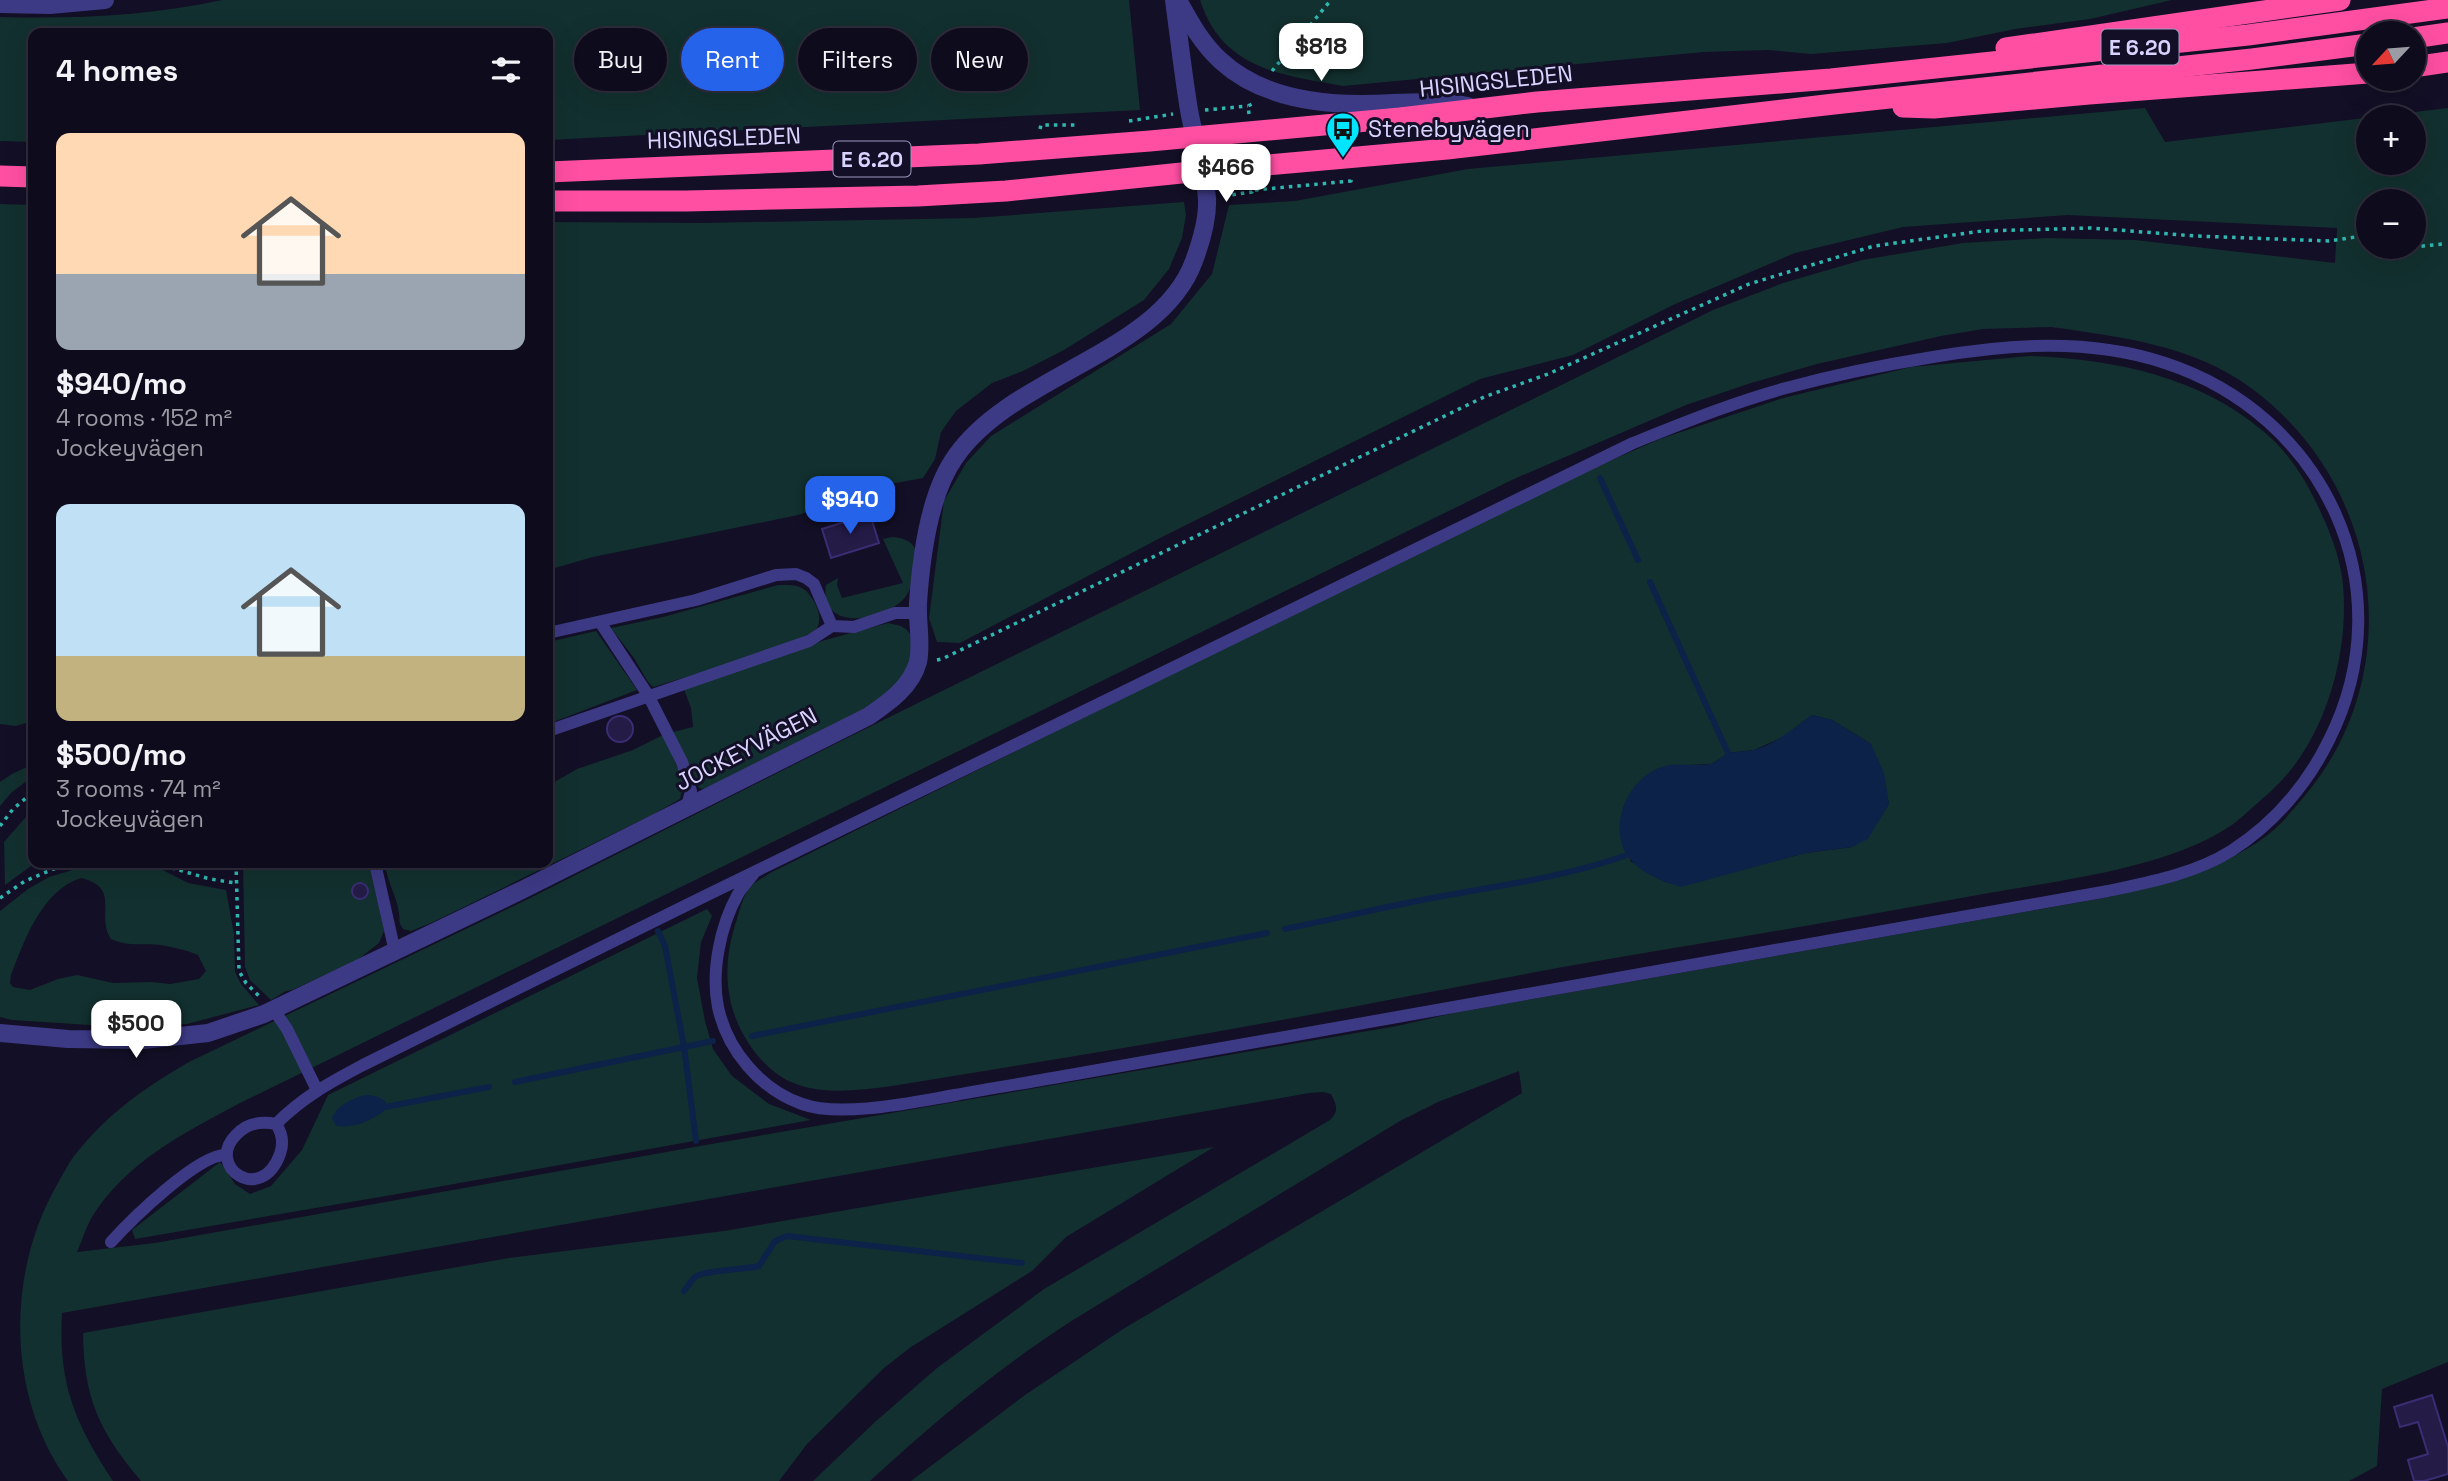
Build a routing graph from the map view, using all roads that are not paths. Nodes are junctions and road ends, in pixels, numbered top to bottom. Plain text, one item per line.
1 (105, 0) edge
2 (1176, 0) edge
3 (2340, 0) edge
4 (0, 4) edge
5 (2448, 8) edge
6 (2448, 33) edge
7 (2426, 36) edge
8 (2356, 46) edge
9 (2448, 62) edge
10 (2426, 65) edge
11 (2356, 73) edge
12 (1831, 79) junction
13 (1834, 104) junction
14 (1481, 108) junction
15 (1195, 137) junction
16 (1201, 171) junction
17 (553, 172) edge
18 (0, 176) edge
19 (28, 177) edge
20 (553, 201) edge
21 (918, 613) junction
22 (600, 622) junction
23 (832, 626) junction
24 (553, 632) edge
25 (648, 695) junction
26 (553, 729) edge
27 (687, 806) junction
28 (376, 868) edge
29 (754, 873) junction
30 (395, 952) junction
31 (274, 1010) junction
32 (0, 1033) edge
33 (317, 1090) junction
34 (276, 1124) junction
35 (226, 1155) junction
36 (111, 1242) dead end

1 - 4 street
2 - 14 street
2 - 15 street
3 - 12 highway
5 - 12 highway, HISINGSLEDEN / E 6.20
6 - 7 highway
8 - 13 highway, E 6.20
9 - 10 highway
11 - 13 highway
12 - 14 highway, HISINGSLEDEN / E 6.20
13 - 16 highway, E 6.20
14 - 15 highway, HISINGSLEDEN / E 6.20
15 - 16 street
15 - 17 highway, HISINGSLEDEN / E 6.20
16 - 20 highway, E 6.20
16 - 21 street
18 - 19 highway
21 - 23 lane
21 - 27 street, JOCKEYVÄGEN
22 - 23 lane
22 - 24 lane
22 - 25 lane
23 - 25 lane
25 - 26 lane
25 - 27 lane
27 - 30 street, JOCKEYVÄGEN
28 - 30 lane
29 - 29 lane
29 - 33 lane
30 - 31 street, JOCKEYVÄGEN
31 - 32 street, JOCKEYVÄGEN
31 - 33 lane
33 - 34 lane
34 - 35 lane
34 - 35 lane
35 - 36 lane

